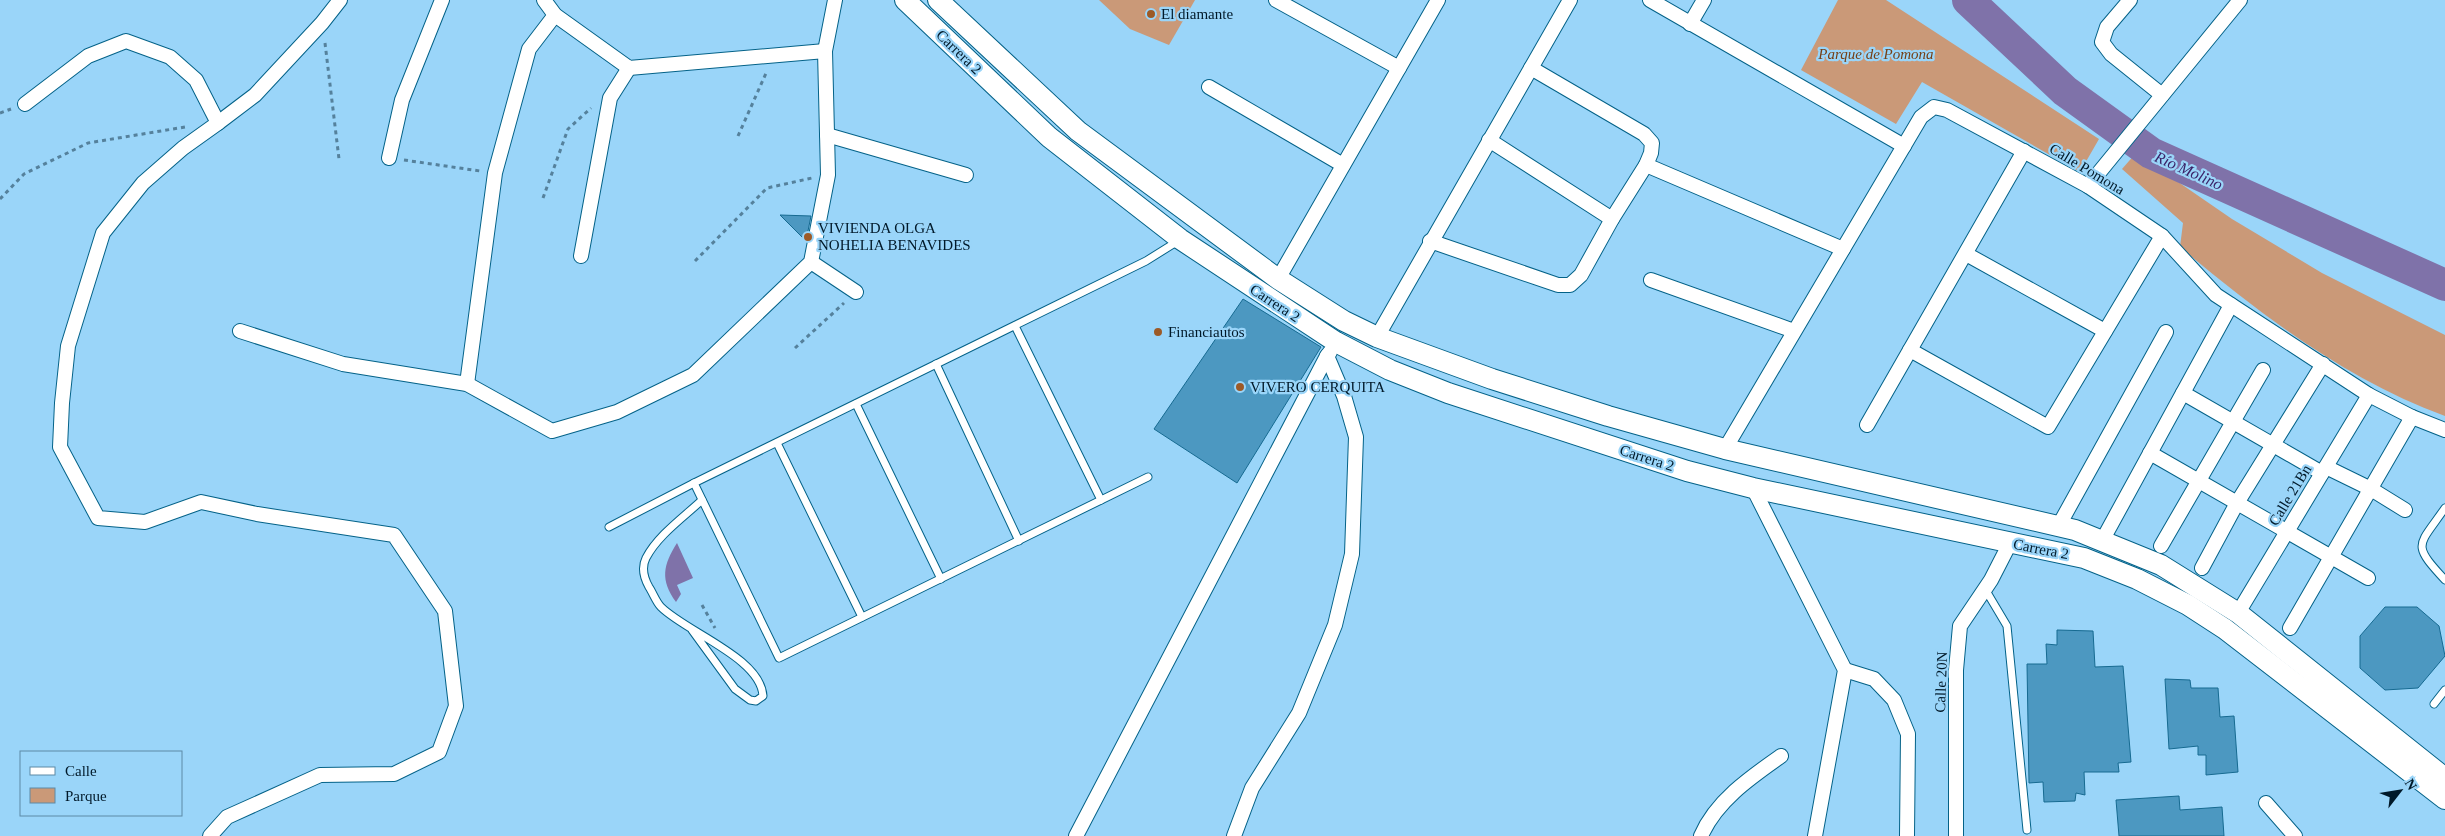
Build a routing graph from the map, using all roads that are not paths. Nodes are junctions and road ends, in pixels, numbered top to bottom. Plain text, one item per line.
1 (340, 0) edge
2 (442, 0) edge
3 (544, 0) edge
4 (835, 0) edge
5 (904, 0) edge
6 (938, 0) edge
7 (1276, 0) edge
8 (1438, 0) edge
9 (1570, 0) edge
10 (1650, 0) edge
11 (1704, 0) edge
12 (2130, 0) edge
13 (2240, 0) edge
14 (555, 15) junction
15 (1690, 24) junction
16 (825, 51) junction
17 (629, 68) junction
18 (1399, 68) junction
19 (1531, 68) junction
20 (1209, 87) dead end
21 (2162, 95) junction
22 (25, 104) dead end
23 (218, 123) junction
24 (827, 135) junction
25 (1489, 140) junction
26 (1904, 146) junction
27 (2024, 151) junction
28 (388, 158) road end
29 (1343, 165) junction
30 (1646, 165) junction
31 (966, 176) dead end
32 (2088, 186) junction
33 (1612, 219) junction
34 (2162, 236) junction
35 (1180, 239) junction
36 (1430, 241) junction
37 (1843, 249) junction
38 (1966, 254) junction
39 (582, 256) dead end
40 (811, 262) junction
41 (1278, 279) junction
42 (1651, 280) dead end
43 (856, 292) road end
44 (2232, 305) junction
45 (1015, 326) junction
46 (240, 331) dead end
47 (1794, 331) junction
48 (2105, 331) junction
49 (2166, 332) dead end
50 (1377, 336) junction
51 (1331, 350) junction
52 (1910, 350) junction
53 (936, 364) junction
54 (2323, 364) junction
55 (2263, 370) dead end
56 (467, 384) junction
57 (2183, 393) junction
58 (2369, 394) junction
59 (856, 404) junction
60 (2412, 416) junction
61 (2233, 422) junction
62 (1867, 425) dead end
63 (2444, 430) edge
64 (777, 443) junction
65 (2273, 445) junction
66 (1725, 449) junction
67 (2150, 454) junction
68 (2324, 470) junction
69 (1148, 477) dead end
70 (2199, 482) junction
71 (694, 483) junction
72 (1753, 488) junction
73 (2370, 489) junction
74 (702, 500) junction
75 (1101, 500) junction
76 (2237, 503) junction
77 (2445, 508) edge
78 (2405, 510) dead end
79 (609, 527) dead end
80 (2058, 527) junction
81 (2287, 532) junction
82 (1019, 540) junction
83 (2102, 541) junction
84 (2010, 543) junction
85 (2161, 546) dead end
86 (2331, 557) junction
87 (2202, 568) dead end
88 (2368, 578) dead end
89 (941, 579) junction
90 (2445, 580) edge
91 (1985, 589) junction
92 (2238, 613) junction
93 (862, 617) junction
94 (2290, 628) dead end
95 (692, 630) junction
96 (1845, 670) junction
97 (2445, 690) edge
98 (2434, 704) dead end
99 (1781, 756) dead end
100 (2445, 778) edge
101 (2445, 799) edge
102 (2266, 803) dead end
103 (2028, 830) dead end
104 (210, 836) edge
105 (1076, 836) edge
106 (1234, 836) edge
107 (1701, 836) edge
108 (1815, 836) edge
109 (1907, 836) edge
110 (1956, 836) edge
111 (2296, 836) edge

1 - 23 street
2 - 28 street
3 - 14 street
4 - 16 street
5 - 35 main road, Carrera 2
6 - 41 main road, Carrera 2
7 - 18 street
8 - 18 street
9 - 19 street
10 - 15 street
11 - 15 street
12 - 21 street
13 - 21 street
14 - 17 street
14 - 56 street
15 - 26 street
16 - 17 street
16 - 24 street
17 - 39 street
18 - 29 street
19 - 25 street
19 - 30 street
20 - 29 street
21 - 32 street
22 - 23 street
23 - 104 street
24 - 31 street
24 - 40 street
25 - 33 street
25 - 36 street
26 - 27 street, Calle Pomona
26 - 37 street, Calle Pomona
27 - 32 street, Calle Pomona
27 - 38 street
29 - 41 street
30 - 33 street
30 - 37 street
32 - 34 street, Calle Pomona
33 - 36 street
34 - 44 street, Calle Pomona
34 - 48 street
35 - 45 lane
35 - 51 main road, Carrera 2
36 - 50 street
37 - 47 street, Calle Pomona
38 - 48 street
38 - 52 street
40 - 43 street
40 - 56 street
41 - 50 main road, Carrera 2
42 - 47 street
44 - 54 street, Calle Pomona
44 - 57 street
45 - 53 lane
45 - 75 lane
46 - 56 street
47 - 66 street, Calle Pomona
48 - 52 street
49 - 80 street
50 - 66 main road, Carrera 2
51 - 72 main road, Carrera 2
51 - 105 street
51 - 106 street
52 - 62 street
53 - 59 lane
53 - 82 lane
54 - 58 street, Calle Pomona
54 - 65 street
55 - 61 street
57 - 61 street
57 - 67 street
58 - 60 street, Calle Pomona
58 - 68 street, Calle 21Bn
59 - 64 lane
59 - 89 lane
60 - 63 street, Calle Pomona
60 - 73 street
61 - 65 street
61 - 70 street
64 - 71 lane
64 - 93 lane
65 - 68 street
65 - 76 street
66 - 80 main road, Carrera 2
67 - 70 street
67 - 83 street
68 - 73 street
68 - 81 street, Calle 21Bn
69 - 75 lane
70 - 76 street
70 - 85 street
71 - 74 lane
71 - 79 lane
72 - 84 main road, Carrera 2
72 - 96 street
73 - 78 street
73 - 86 street
74 - 93 lane
74 - 95 lane
75 - 82 lane
76 - 81 street
76 - 87 street
77 - 90 lane
80 - 83 main road, Carrera 2
81 - 86 street
81 - 92 street, Calle 21Bn
82 - 89 lane
83 - 92 main road, Carrera 2
84 - 91 street, Calle 20N
84 - 101 main road, Carrera 2
86 - 88 street
86 - 94 street
89 - 93 lane
91 - 103 lane
91 - 110 street, Calle 20N
92 - 100 main road, Carrera 2
95 - 95 lane
96 - 108 street
96 - 109 street
97 - 98 lane
99 - 107 street
102 - 111 street

